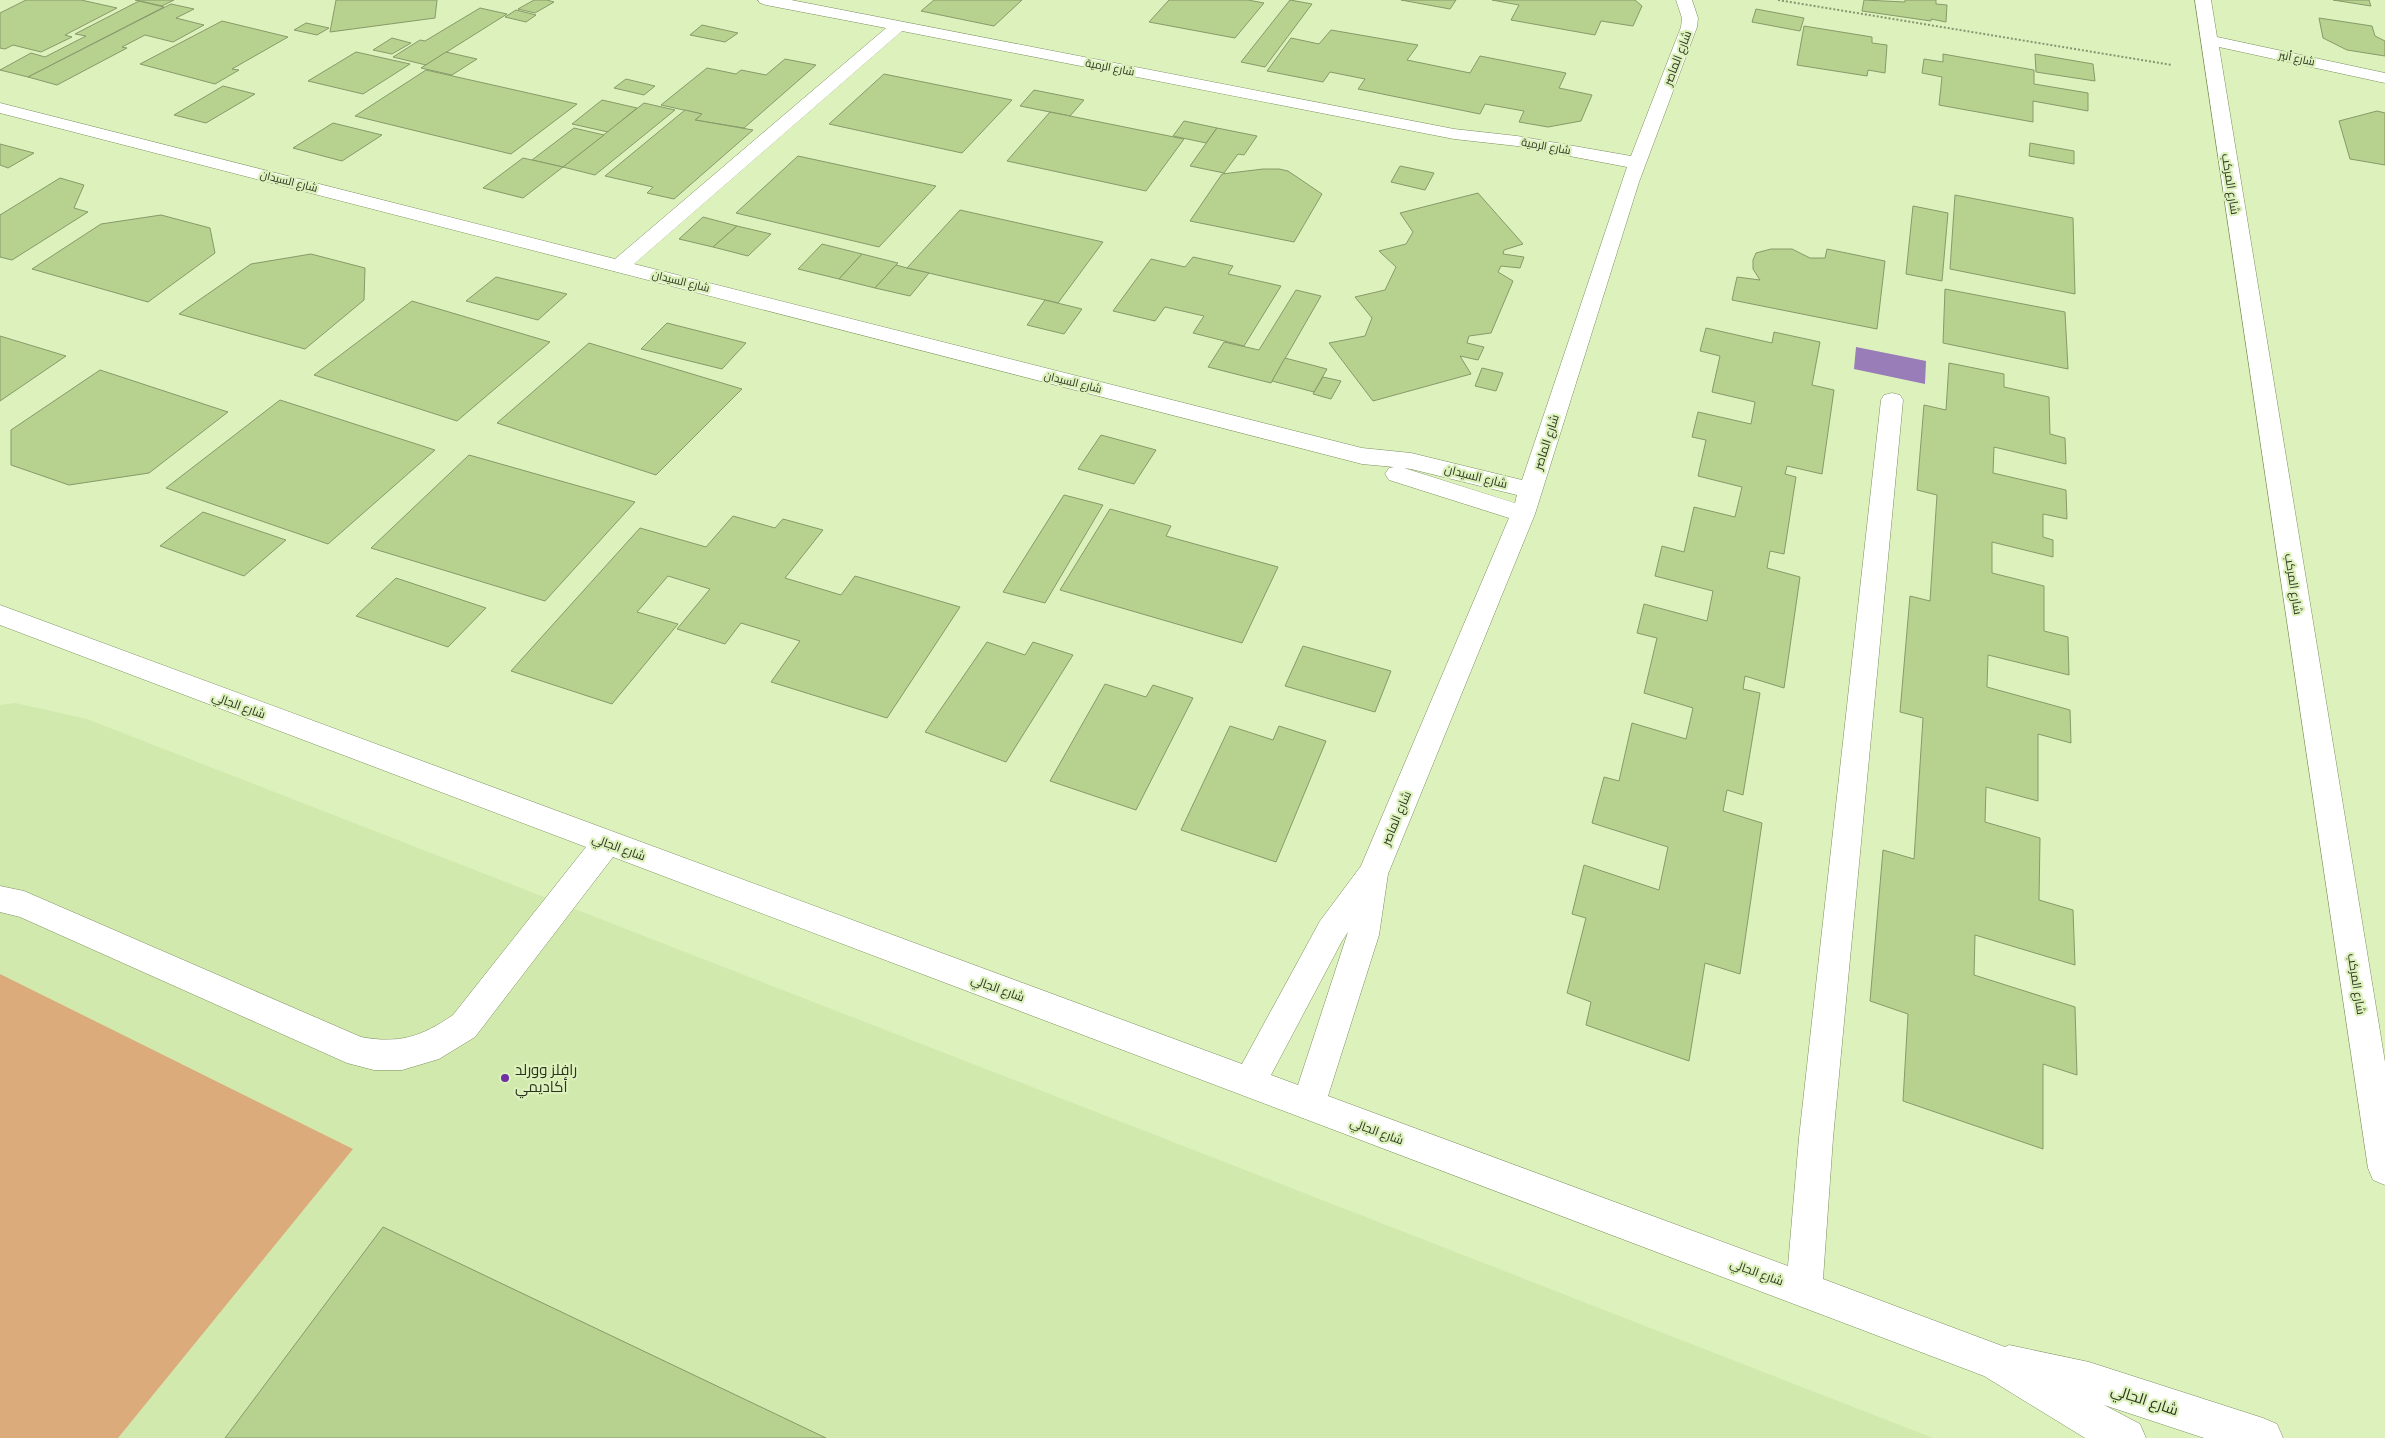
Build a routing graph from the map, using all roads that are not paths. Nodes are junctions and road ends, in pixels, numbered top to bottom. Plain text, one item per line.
1 (766, 0) edge
2 (1684, 0) edge
3 (2203, 0) edge
4 (898, 26) junction
5 (2212, 56) junction
6 (2385, 79) edge
7 (0, 108) edge
8 (1454, 134) junction
9 (1592, 173) dead end
10 (1626, 174) junction
11 (619, 266) junction
12 (1892, 400) dead end
13 (1362, 456) junction
14 (1531, 490) junction
15 (1523, 514) junction
16 (0, 615) edge
17 (607, 842) junction
18 (1373, 874) junction
19 (0, 899) edge
20 (1250, 1082) junction
21 (1308, 1105) junction
22 (2385, 1168) edge
23 (1804, 1290) junction
24 (1996, 1362) junction
25 (2126, 1438) edge
26 (2263, 1438) edge

1 - 4 street, شارع الرمية
2 - 10 street, شارع الماصر
3 - 5 street, شارع المركب
4 - 8 street, شارع الرمية
4 - 11 street
5 - 6 street, شارع أنير
5 - 22 street, شارع المركب
7 - 11 street, شارع السيدان
8 - 9 street, شارع الرمية
8 - 10 street, شارع الرمية
10 - 14 street, شارع الماصر
11 - 13 street, شارع السيدان
12 - 23 street
13 - 14 street, شارع السيدان
13 - 15 street, شارع السيدان
14 - 15 street, شارع الماصر
15 - 18 street, شارع الماصر
16 - 17 street, شارع الجالي
17 - 19 street
17 - 20 street, شارع الجالي
18 - 20 street, شارع الماصر
18 - 21 street, شارع الماصر
20 - 21 street, شارع الجالي
21 - 23 street, شارع الجالي
23 - 24 street, شارع الجالي
24 - 25 street, شارع الجالي
24 - 26 street, شارع الجالي

